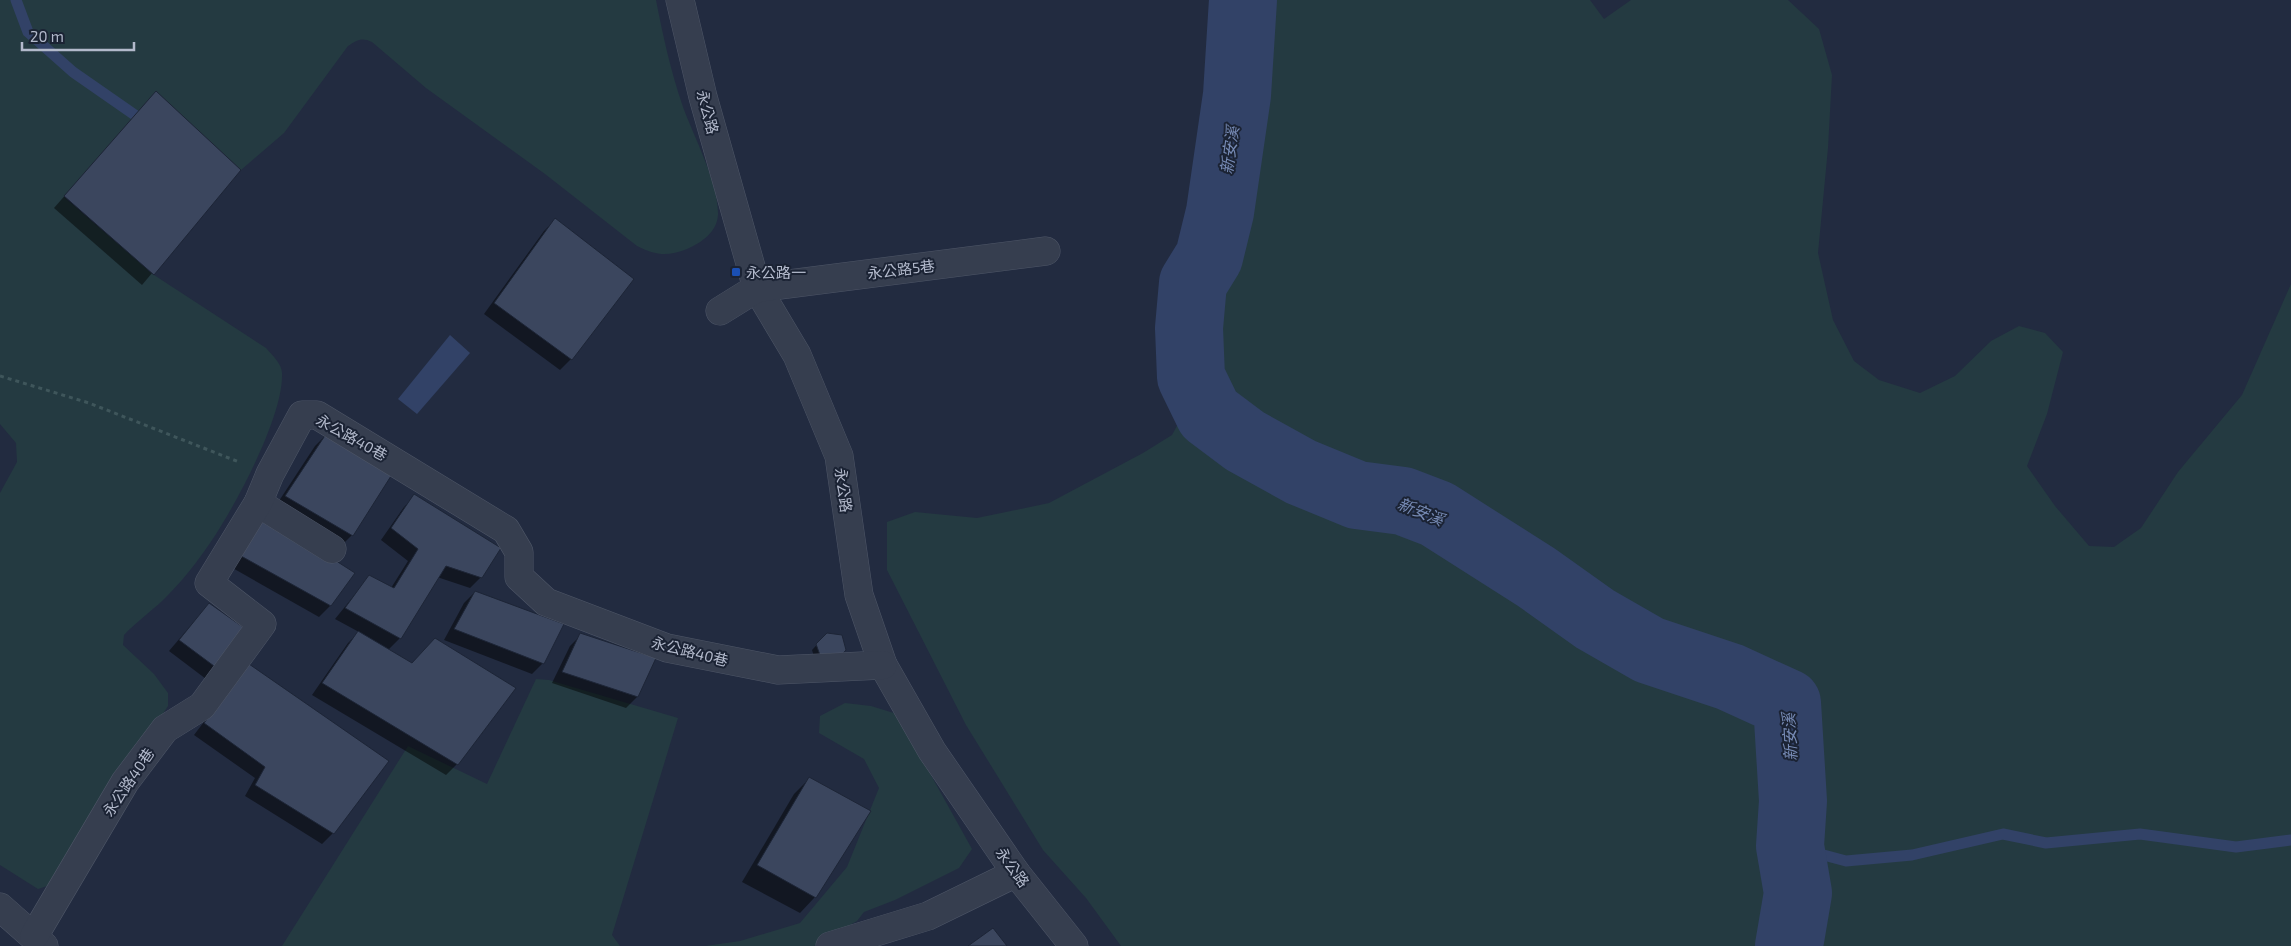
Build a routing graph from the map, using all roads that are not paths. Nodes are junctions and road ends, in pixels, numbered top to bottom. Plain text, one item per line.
1 (680, 0) edge
2 (1046, 251) dead end
3 (758, 288) junction
4 (720, 311) dead end
5 (258, 503) junction
6 (332, 549) dead end
7 (883, 665) junction
8 (1016, 873) junction
9 (0, 907) edge
10 (39, 941) edge
11 (830, 946) edge
12 (1074, 946) edge

1 - 3 street, 永公路
2 - 3 street, 永公路5巷
3 - 4 street
3 - 7 street, 永公路
5 - 6 street
5 - 7 street, 永公路40巷
5 - 10 street, 永公路40巷
7 - 8 street, 永公路
8 - 11 street
8 - 12 street, 永公路
9 - 10 street, 永公路40巷

